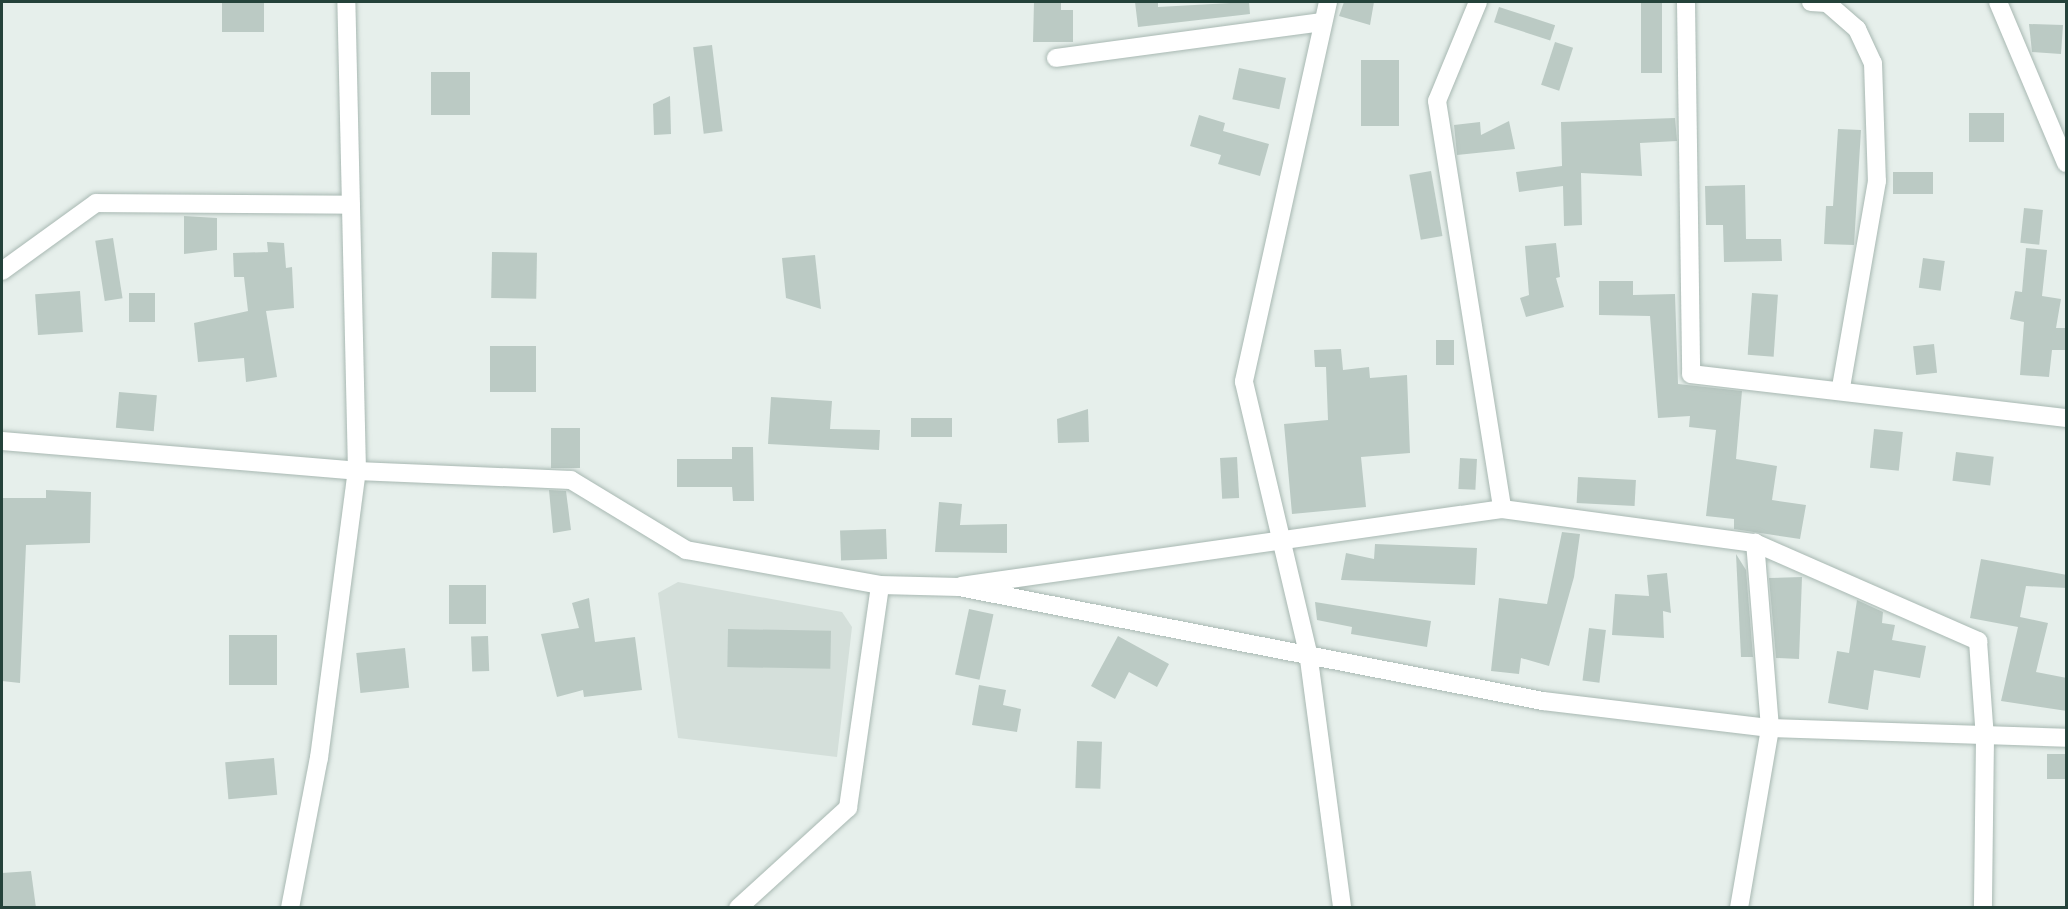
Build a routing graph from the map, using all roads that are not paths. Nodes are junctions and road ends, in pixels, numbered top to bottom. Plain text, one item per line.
1 (346, 2) edge
2 (1328, 2) edge
3 (1478, 2) edge
4 (1686, 2) edge
5 (1822, 2) edge
6 (1998, 2) edge
7 (1323, 22) junction
8 (1056, 58) dead end
9 (2067, 163) edge
10 (351, 205) junction
11 (2, 271) edge
12 (1841, 388) junction
13 (2067, 418) edge
14 (2, 441) edge
15 (357, 471) junction
16 (1502, 509) junction
17 (1281, 539) junction
18 (1755, 543) junction
19 (880, 585) junction
20 (959, 587) junction
21 (1308, 652) junction
22 (1770, 728) junction
23 (1985, 738) junction
24 (2067, 738) edge
25 (290, 908) edge
26 (738, 908) edge
27 (1342, 908) edge
28 (1739, 908) edge
29 (1983, 908) edge

1 - 10 street
2 - 7 street
3 - 16 street
4 - 12 street
5 - 12 street
6 - 9 street
7 - 8 street
7 - 17 street
10 - 11 street
10 - 15 street
12 - 13 street
14 - 15 street
15 - 19 street
15 - 25 street
16 - 17 street
16 - 18 street
17 - 20 street
17 - 21 street
18 - 22 street
18 - 23 street
19 - 20 street
19 - 26 street
20 - 21 street
21 - 22 street
21 - 27 street
22 - 23 street
22 - 28 street
23 - 24 street
23 - 29 street

